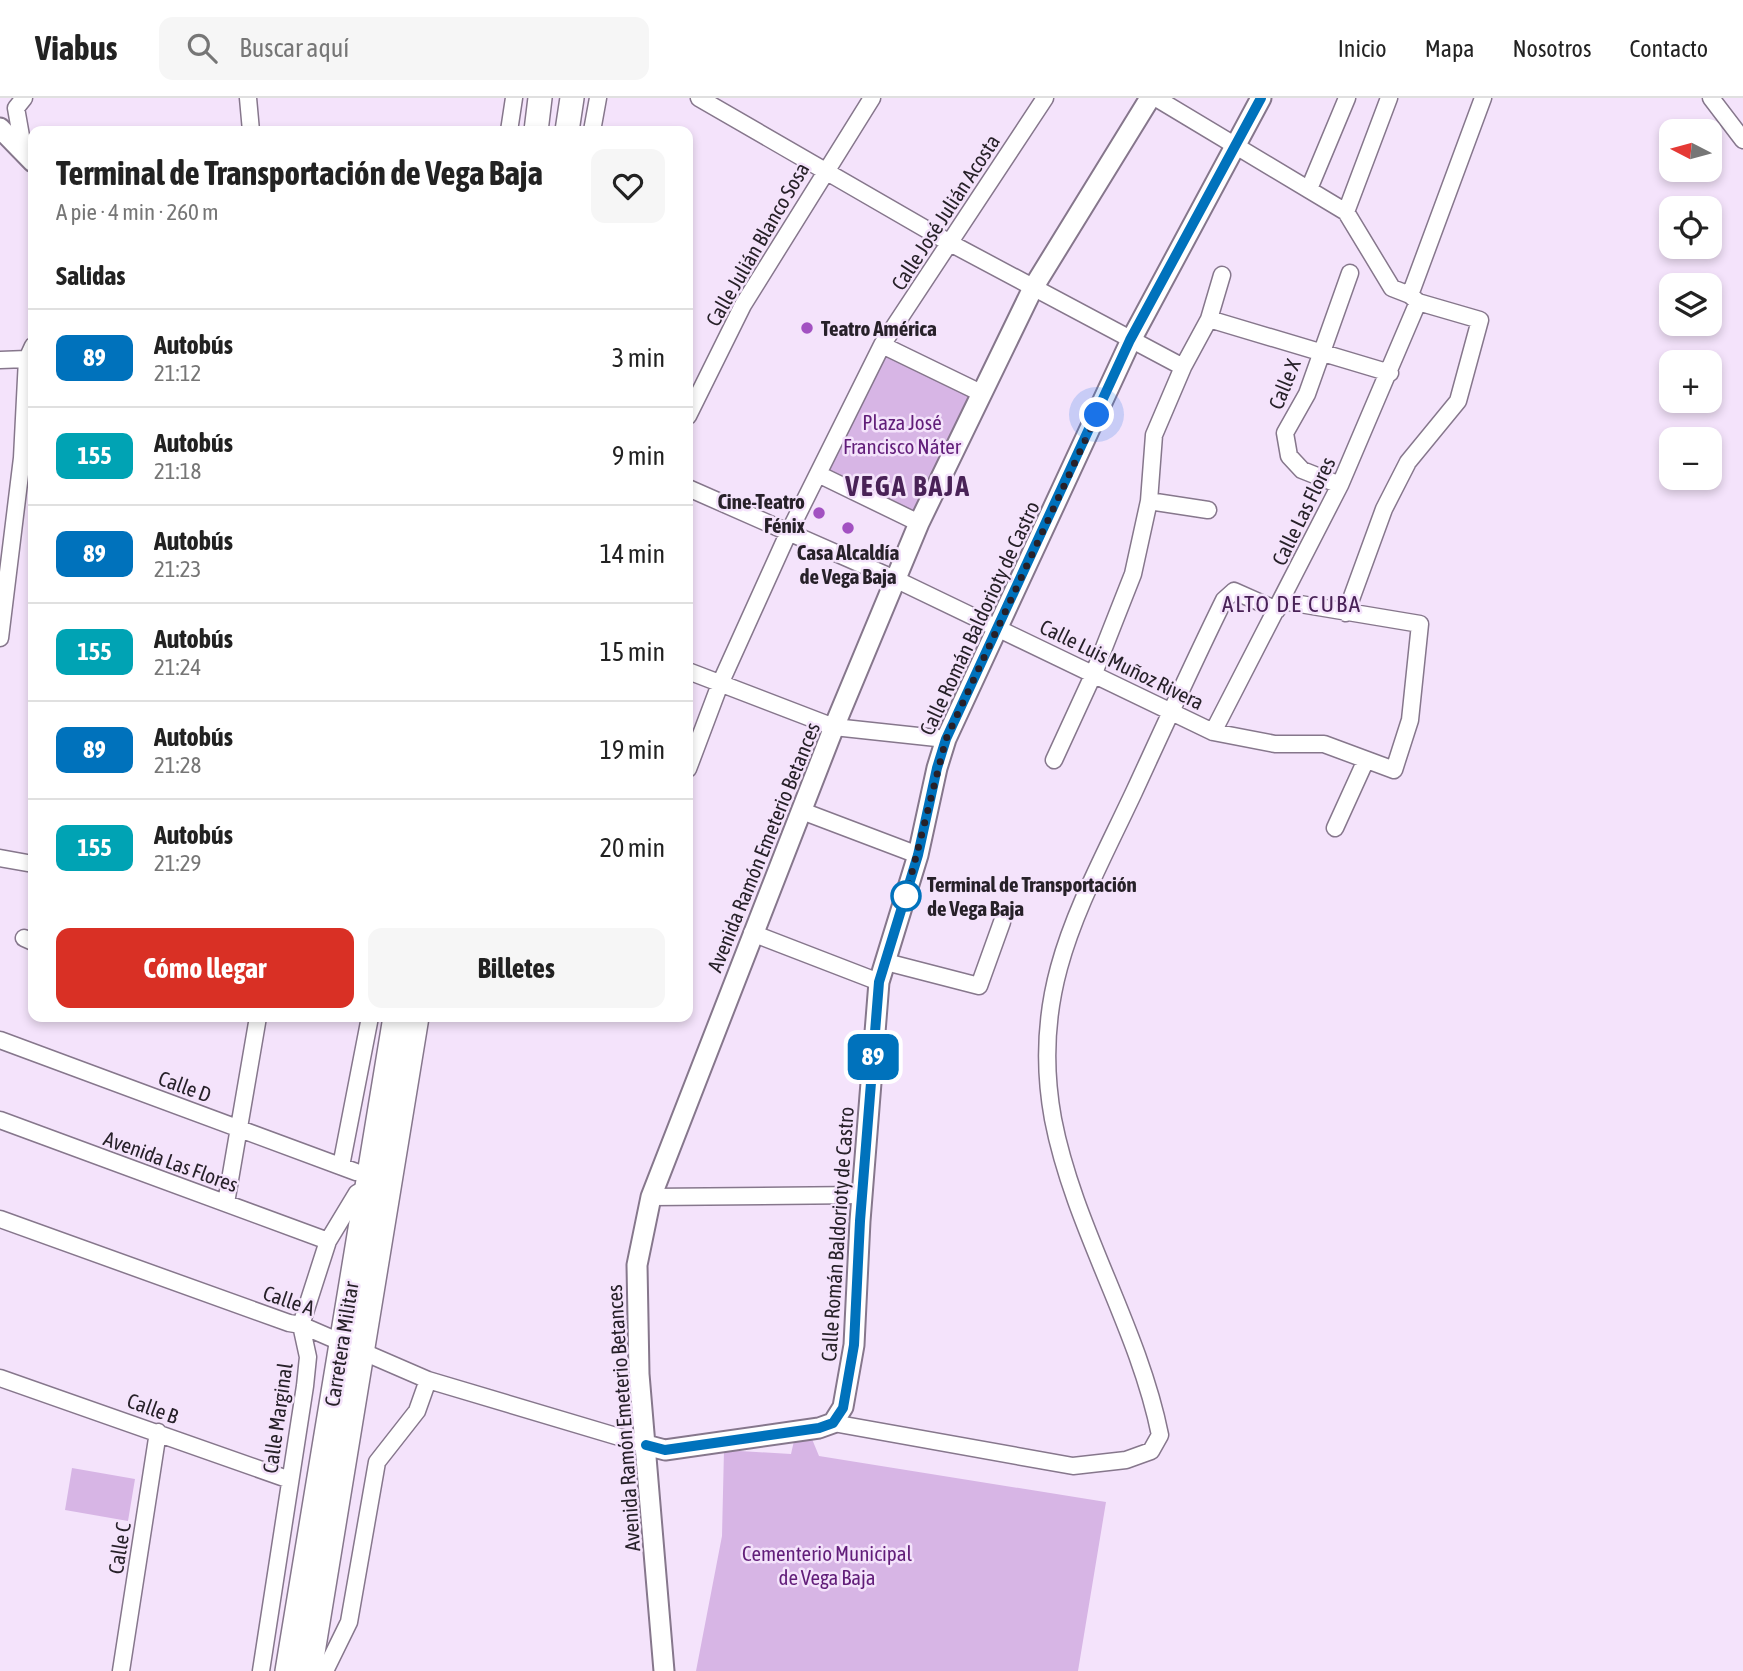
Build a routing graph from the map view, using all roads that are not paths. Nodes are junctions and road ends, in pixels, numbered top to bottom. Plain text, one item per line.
1 (24, 98) edge
2 (248, 98) edge
3 (514, 98) edge
4 (525, 98) edge
5 (540, 98) edge
6 (572, 98) edge
7 (598, 98) edge
8 (699, 98) edge
9 (872, 98) edge
10 (1045, 98) edge
11 (1150, 98) edge
12 (1156, 98) edge
13 (1261, 98) edge
14 (1347, 98) edge
15 (1389, 98) edge
16 (1483, 98) edge
17 (1711, 98) edge
18 (251, 126) edge
19 (510, 126) edge
20 (523, 126) edge
21 (537, 126) edge
22 (568, 126) edge
23 (593, 126) edge
24 (0, 128) edge
25 (1743, 139) edge
26 (1233, 147) junction
27 (28, 153) edge
28 (28, 156) edge
29 (825, 169) junction
30 (1309, 189) junction
31 (1346, 212) junction
32 (950, 243) junction
33 (1350, 272) dead end
34 (1222, 275) dead end
35 (1032, 288) junction
36 (1414, 298) junction
37 (1209, 319) junction
38 (1130, 340) junction
39 (882, 345) junction
40 (1319, 352) junction
41 (28, 353) edge
42 (0, 360) edge
43 (1183, 368) junction
44 (1390, 373) junction
45 (28, 378) edge
46 (981, 393) junction
47 (693, 406) edge
48 (818, 474) junction
49 (1340, 485) junction
50 (693, 490) edge
51 (1149, 501) junction
52 (1208, 510) dead end
53 (919, 523) junction
54 (789, 532) junction
55 (895, 579) junction
56 (1280, 606) junction
57 (1346, 612) junction
58 (998, 628) junction
59 (0, 638) edge
60 (693, 673) edge
61 (1094, 673) junction
62 (720, 684) junction
63 (1169, 711) junction
64 (834, 727) junction
65 (1213, 732) junction
66 (946, 739) junction
67 (693, 756) edge
68 (1054, 760) dead end
69 (1365, 762) junction
70 (802, 811) junction
71 (1335, 828) dead end
72 (918, 855) junction
73 (0, 858) edge
74 (28, 863) edge
75 (1002, 922) dead end
76 (752, 933) junction
77 (886, 962) junction
78 (879, 982) junction
79 (257, 1022) edge
80 (370, 1022) edge
81 (394, 1022) edge
82 (416, 1022) edge
83 (0, 1040) edge
84 (0, 1120) edge
85 (240, 1129) junction
86 (355, 1175) junction
87 (862, 1195) junction
88 (652, 1197) junction
89 (226, 1203) junction
90 (0, 1219) edge
91 (328, 1241) junction
92 (301, 1325) junction
93 (351, 1347) junction
94 (0, 1378) edge
95 (428, 1380) junction
96 (833, 1423) junction
97 (158, 1432) junction
98 (646, 1445) junction
99 (290, 1480) junction
100 (121, 1671) edge
101 (261, 1671) edge
102 (287, 1671) edge
103 (310, 1671) edge
104 (325, 1671) edge
105 (664, 1671) edge

1 - 27 street
2 - 18 street
3 - 19 street
4 - 20 main road
5 - 21 main road
6 - 22 main road
7 - 23 street
8 - 29 street
9 - 29 street, Calle Julián Blanco Sosa
10 - 32 street, Calle José Julián Acosta
11 - 35 street, Avenida Ramón Emeterio Betances
12 - 26 street
13 - 26 street, Calle Román Baldorioty de Castro
14 - 30 street
15 - 31 street
16 - 36 street, Calle Las Flores
17 - 25 street
24 - 28 street
26 - 30 street
26 - 38 street, Calle Román Baldorioty de Castro
29 - 32 street
29 - 47 street, Calle Julián Blanco Sosa
30 - 31 street
31 - 36 street
32 - 35 street
32 - 39 street, Calle José Julián Acosta
33 - 40 street, Calle X
34 - 37 street
35 - 38 street
35 - 46 street, Avenida Ramón Emeterio Betances
36 - 44 street, Calle Las Flores
36 - 57 street
37 - 40 street
37 - 43 street
38 - 43 street
38 - 58 street, Calle Román Baldorioty de Castro
39 - 46 street
39 - 48 street, Calle José Julián Acosta
40 - 44 street
40 - 49 street, Calle X
41 - 42 street
43 - 51 street
44 - 49 street, Calle Las Flores
45 - 59 street
46 - 53 street, Avenida Ramón Emeterio Betances
48 - 53 street
48 - 54 street, Calle José Julián Acosta
49 - 56 street, Calle Las Flores
50 - 54 street, Calle Luis Muñoz Rivera
51 - 52 street
51 - 61 street
53 - 55 street, Avenida Ramón Emeterio Betances
54 - 55 street, Calle Luis Muñoz Rivera
54 - 62 street, Calle José Julián Acosta
55 - 58 street, Calle Luis Muñoz Rivera
55 - 64 street, Avenida Ramón Emeterio Betances
56 - 57 street
56 - 63 street
56 - 65 street, Calle Las Flores
57 - 69 street, Calle Luis Muñoz Rivera
58 - 61 street, Calle Luis Muñoz Rivera
58 - 66 street, Calle Román Baldorioty de Castro
60 - 62 street
61 - 63 street, Calle Luis Muñoz Rivera
61 - 68 street
62 - 64 street
62 - 67 street, Calle José Julián Acosta
63 - 65 street, Calle Luis Muñoz Rivera
63 - 96 street
64 - 66 street
64 - 70 street, Avenida Ramón Emeterio Betances
65 - 69 street, Calle Luis Muñoz Rivera
66 - 72 street, Calle Román Baldorioty de Castro
69 - 71 street
70 - 72 street
70 - 76 street, Avenida Ramón Emeterio Betances
72 - 77 street, Calle Román Baldorioty de Castro
73 - 74 street
75 - 77 street
76 - 78 street
76 - 88 street, Avenida Ramón Emeterio Betances
77 - 78 street, Calle Román Baldorioty de Castro
78 - 87 street, Calle Román Baldorioty de Castro
79 - 85 street
80 - 86 street
81 - 86 main road, Carretera Militar
82 - 93 main road, Carretera Militar
83 - 85 street, Calle D
84 - 89 street, Avenida Las Flores
85 - 86 street, Calle D
85 - 89 street
86 - 91 street, Calle Marginal
86 - 93 main road, Carretera Militar
87 - 88 street
87 - 96 street, Calle Román Baldorioty de Castro
88 - 98 street, Avenida Ramón Emeterio Betances
89 - 91 street, Avenida Las Flores
90 - 92 street, Calle A
91 - 92 street, Calle Marginal
92 - 93 street, Calle A
92 - 99 street, Calle Marginal
93 - 95 street, Calle A
93 - 102 main road, Carretera Militar
93 - 103 main road, Carretera Militar
94 - 97 street, Calle B
95 - 98 street, Calle A
95 - 104 street
96 - 98 street
97 - 99 street, Calle B
97 - 100 street, Calle C
98 - 105 street, Avenida Ramón Emeterio Betances
99 - 101 street, Calle Marginal

